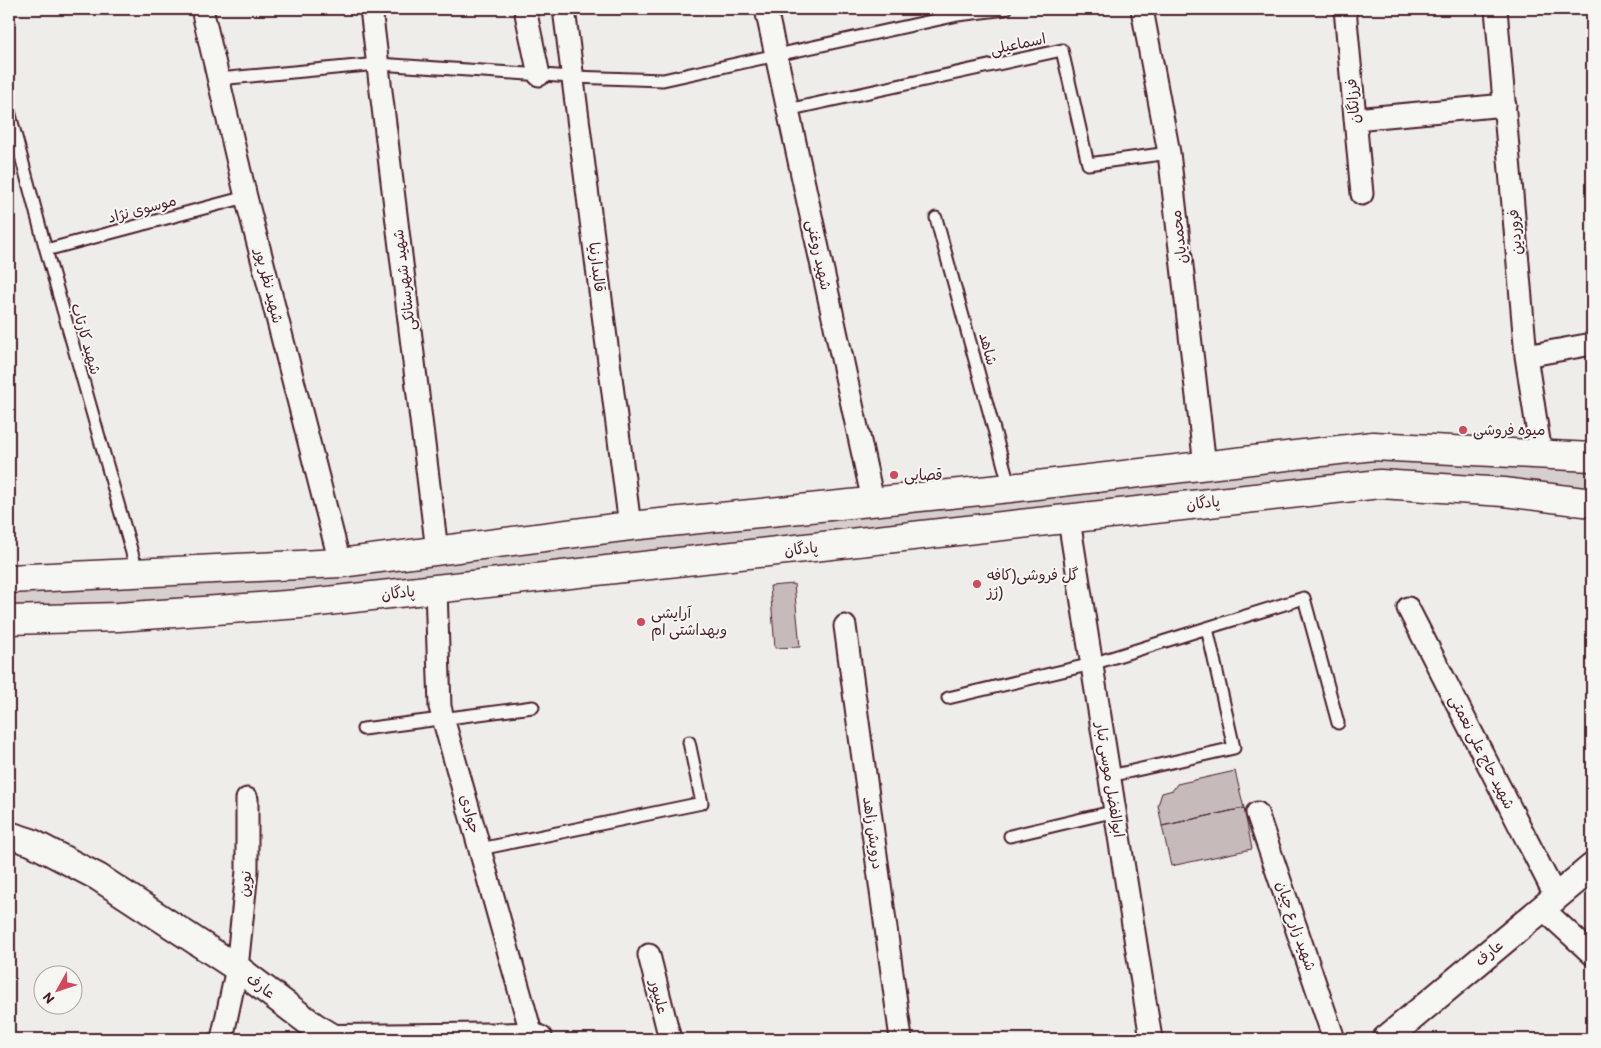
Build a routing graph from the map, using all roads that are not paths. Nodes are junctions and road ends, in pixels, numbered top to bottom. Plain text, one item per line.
1 (202, 9) edge
2 (371, 9) edge
3 (525, 9) edge
4 (564, 9) edge
5 (766, 9) edge
6 (1006, 9) edge
7 (1142, 9) edge
8 (1345, 9) edge
9 (1496, 9) edge
10 (957, 12) edge
11 (775, 54) junction
12 (378, 64) junction
13 (539, 75) junction
14 (572, 77) junction
15 (218, 78) junction
16 (1505, 106) junction
17 (787, 110) junction
18 (9, 111) edge
19 (1355, 119) junction
20 (1169, 153) junction
21 (1362, 194) dead end
22 (246, 198) junction
23 (936, 218) dead end
24 (46, 250) junction
25 (1592, 344) edge
26 (1526, 356) junction
27 (1541, 454) junction
28 (1592, 457) edge
29 (1205, 466) junction
30 (1010, 488) junction
31 (873, 501) junction
32 (1592, 503) edge
33 (1069, 520) junction
34 (630, 526) junction
35 (437, 551) junction
36 (340, 563) junction
37 (138, 574) junction
38 (9, 579) edge
39 (436, 589) junction
40 (1408, 608) dead end
41 (9, 620) edge
42 (845, 626) dead end
43 (1207, 628) junction
44 (1092, 664) junction
45 (948, 698) dead end
46 (533, 707) dead end
47 (443, 718) junction
48 (1338, 723) dead end
49 (363, 728) dead end
50 (690, 742) dead end
51 (1110, 776) junction
52 (247, 799) dead end
53 (1116, 811) junction
54 (1257, 813) dead end
55 (9, 835) edge
56 (1010, 836) dead end
57 (480, 849) junction
58 (1592, 867) edge
59 (1549, 903) junction
60 (1592, 954) edge
61 (649, 955) dead end
62 (237, 968) junction
63 (316, 1032) edge
64 (536, 1037) edge
65 (222, 1039) edge
66 (670, 1039) edge
67 (901, 1039) edge
68 (1151, 1039) edge
69 (1334, 1039) edge
70 (1386, 1039) edge

1 - 15 street, شهید نظر پور
2 - 12 street, شهید شهرستانکی
3 - 13 street
4 - 14 street, قالبدارنیا
5 - 11 street, شهید روغنی
6 - 10 lane
7 - 20 street, محمدیان
8 - 19 street, فرزانگان
9 - 16 street, فروردین
10 - 11 lane
11 - 14 lane
11 - 17 street, شهید روغنی
12 - 13 lane
12 - 15 lane
12 - 35 street, شهید شهرستانکی
13 - 14 lane
14 - 34 street, قالبدارنیا
15 - 22 street, شهید نظر پور
16 - 19 street
16 - 26 street, فروردین
17 - 20 lane, اسماعيلی
17 - 31 street, شهید روغنی
18 - 24 lane, شهید کارتاب
19 - 21 street, فرزانگان
20 - 29 street, محمدیان
22 - 24 lane, موسوی نژاد
22 - 36 street, شهید نظر پور
23 - 30 lane, شاهد
24 - 37 lane, شهید کارتاب
25 - 26 street
26 - 27 street, فروردین
27 - 28 main road
27 - 29 main road
29 - 30 main road
30 - 31 main road
31 - 34 main road
32 - 33 main road, پادگان
33 - 39 main road, پادگان
33 - 44 street, ابوالفضل موسی تبار
34 - 35 main road
35 - 36 main road
36 - 37 main road
37 - 38 main road
39 - 41 main road, پادگان
39 - 47 street, جوادی
40 - 59 street, شهید حاج علی نعمتی
42 - 67 street, درویش زاهد
43 - 44 lane
43 - 48 lane
43 - 51 lane
44 - 45 lane
44 - 51 street, ابوالفضل موسی تبار
46 - 47 lane
47 - 49 lane
47 - 57 street, جوادی
50 - 57 lane
51 - 53 street, ابوالفضل موسی تبار
52 - 62 street, نوین
53 - 56 lane
53 - 68 street, ابوالفضل موسی تبار
54 - 69 street, شهید زارع چیان
55 - 62 street, عارف
57 - 64 street, جوادی
58 - 59 street, عارف
59 - 60 street
59 - 70 street, عارف
61 - 66 street, علیپور
62 - 63 street, عارف
62 - 65 street, نوین
63 - 64 street, عارف

